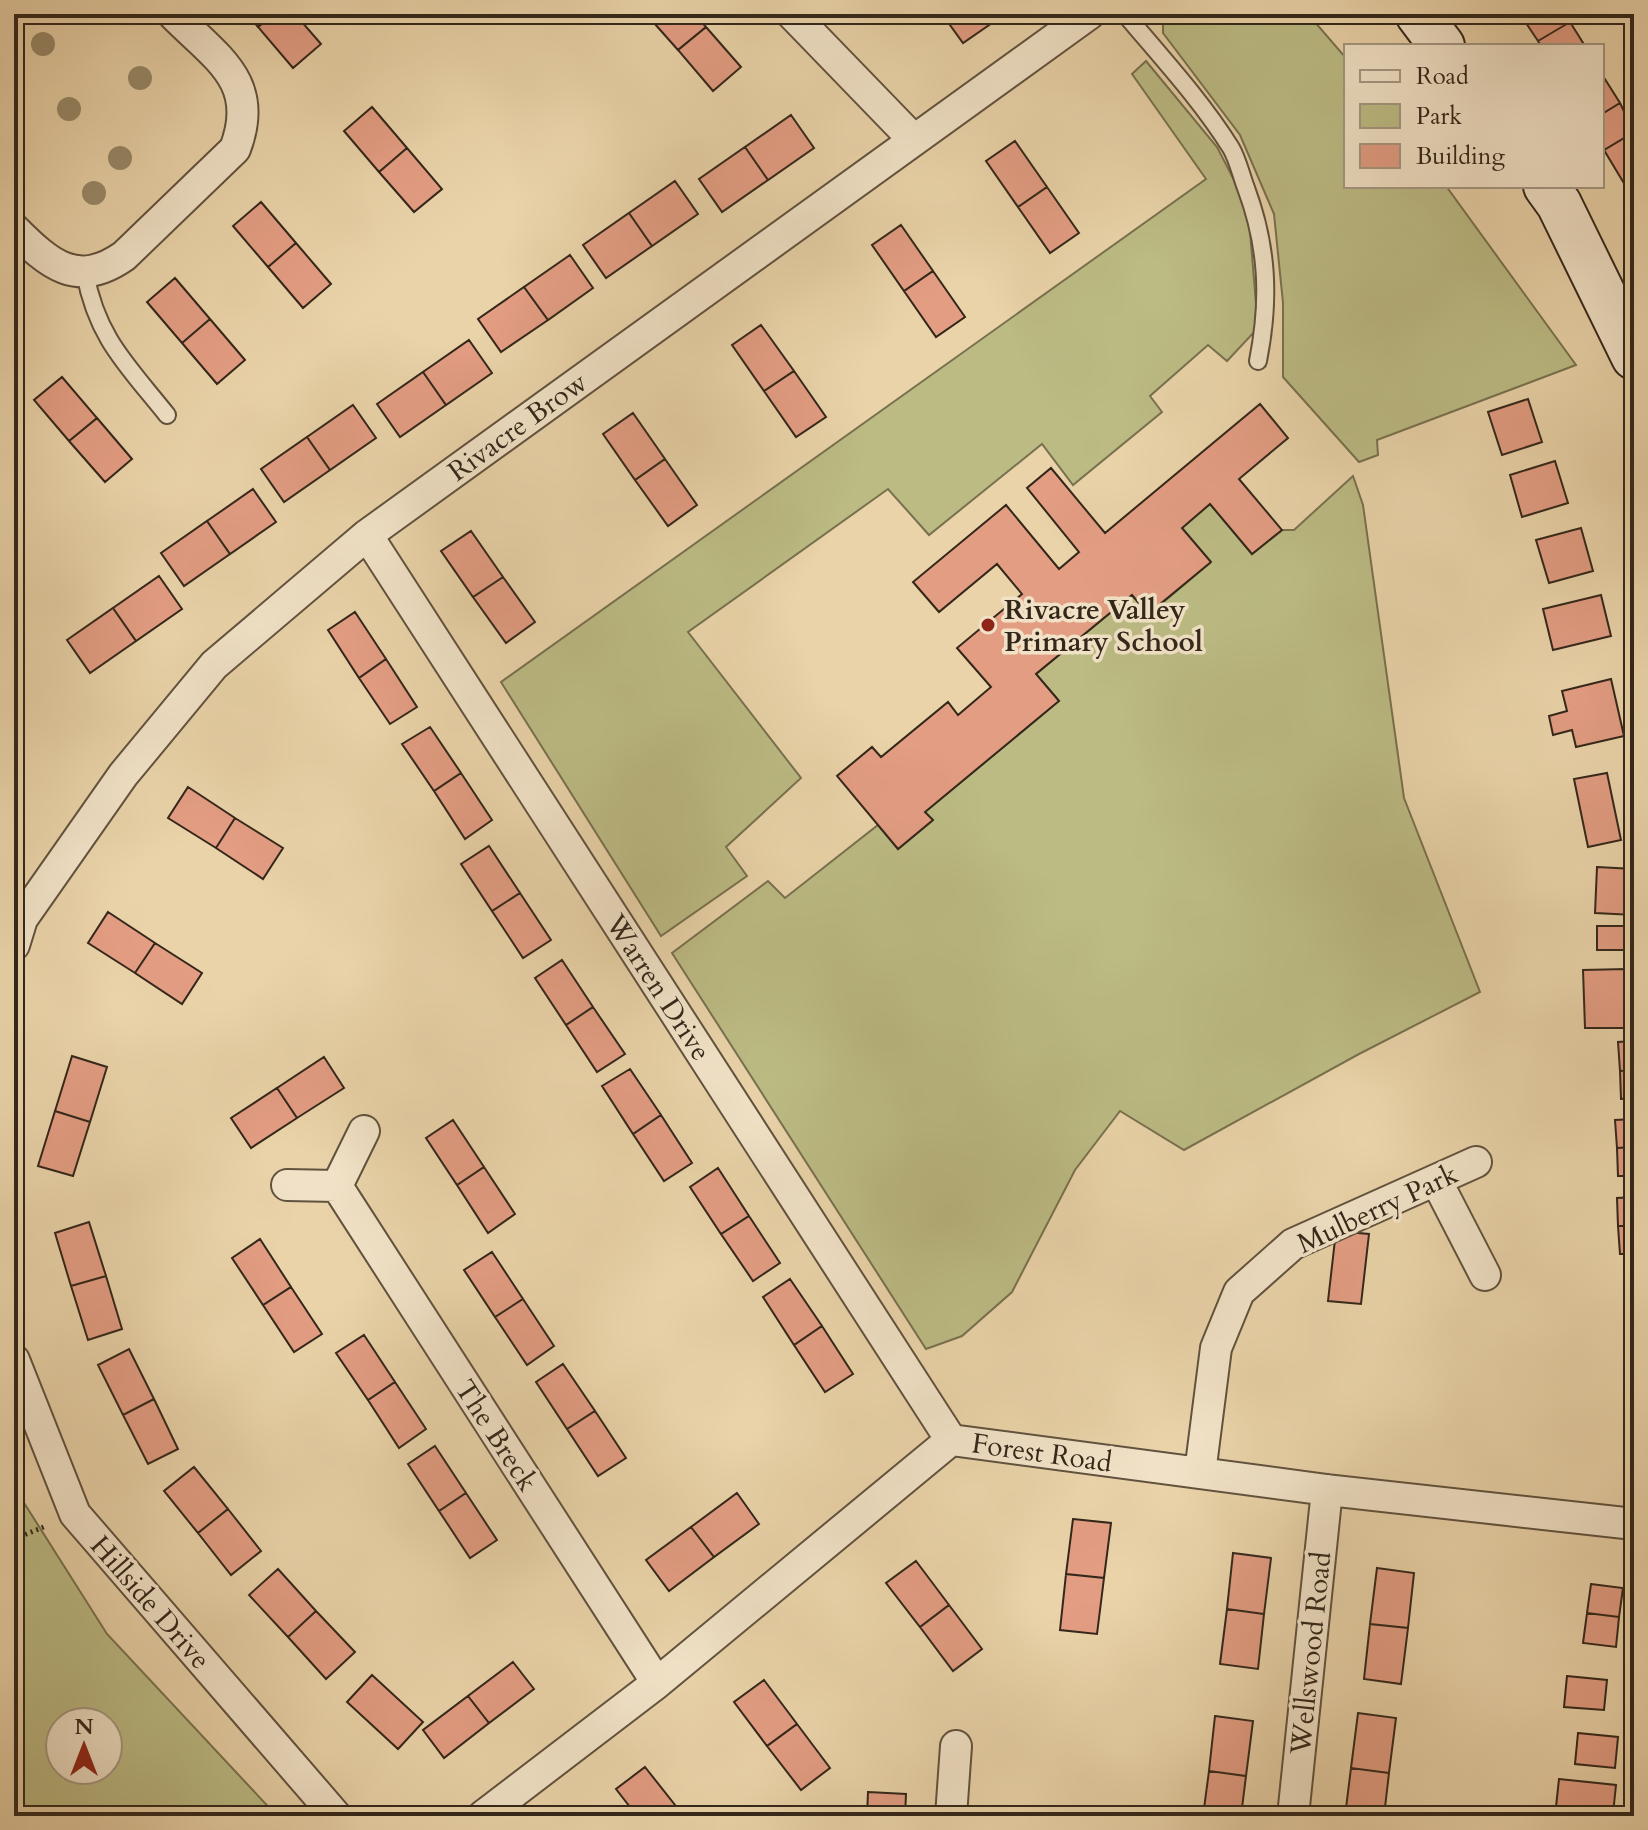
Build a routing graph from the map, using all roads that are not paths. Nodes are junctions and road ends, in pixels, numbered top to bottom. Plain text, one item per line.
1 (173, 14) edge
2 (792, 14) edge
3 (1089, 14) edge
4 (1125, 14) edge
5 (1418, 14) edge
6 (1440, 44) edge
7 (913, 139) junction
8 (1547, 188) edge
9 (14, 229) edge
10 (85, 273) junction
11 (1634, 357) edge
12 (1258, 361) dead end
13 (167, 415) dead end
14 (367, 535) junction
15 (17, 928) edge
16 (364, 1131) dead end
17 (1476, 1162) dead end
18 (1436, 1180) junction
19 (287, 1185) dead end
20 (337, 1186) junction
21 (1485, 1275) dead end
22 (14, 1360) edge
23 (951, 1440) junction
24 (1200, 1473) junction
25 (1327, 1490) junction
26 (1634, 1524) edge
27 (657, 1683) junction
28 (956, 1746) dead end
29 (336, 1816) edge
30 (483, 1816) edge
31 (951, 1816) edge
32 (1293, 1816) edge

1 - 10 street
2 - 7 street
3 - 7 street, Rivacre Brow
4 - 12 lane
5 - 6 main road
7 - 14 street, Rivacre Brow
8 - 11 main road
9 - 10 street
10 - 13 lane
14 - 15 street, Rivacre Brow
14 - 23 street, Warren Drive
16 - 20 street
17 - 18 street, Mulberry Park
18 - 21 street
18 - 24 street, Mulberry Park
19 - 20 street
20 - 27 street, The Breck
22 - 29 street, Hillside Drive
23 - 24 street, Forest Road
23 - 27 street, Forest Road
24 - 25 street, Forest Road
25 - 26 street, Forest Road
25 - 32 street, Wellswood Road
27 - 30 street, Forest Road
28 - 31 street

